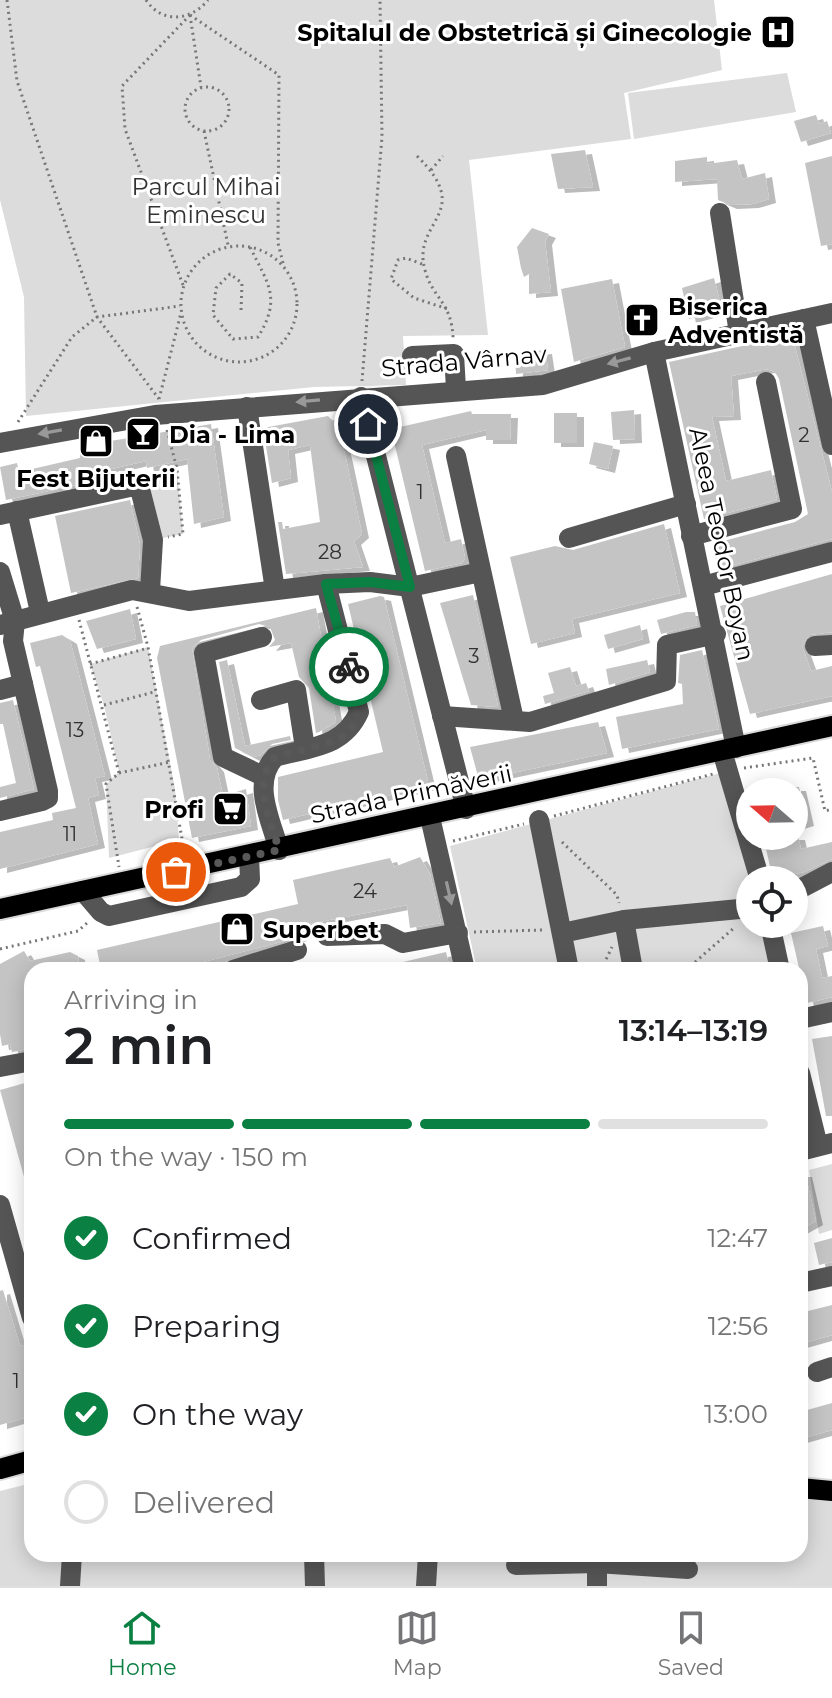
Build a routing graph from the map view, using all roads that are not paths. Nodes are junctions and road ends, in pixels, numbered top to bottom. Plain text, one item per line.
1 (720, 213) dead end
2 (832, 313) edge
3 (804, 319) junction
4 (739, 333) junction
5 (654, 352) junction
6 (412, 356) dead end
7 (766, 382) dead end
8 (456, 389) junction
9 (361, 397) junction
10 (247, 407) junction
11 (5, 436) edge
12 (832, 445) edge
13 (456, 456) dead end
14 (686, 504) junction
15 (8, 513) edge
16 (691, 536) junction
17 (569, 538) dead end
18 (832, 552) edge
19 (0, 572) edge
20 (481, 572) junction
21 (326, 584) junction
22 (703, 586) junction
23 (410, 587) junction
24 (275, 590) junction
25 (141, 591) junction
26 (40, 612) junction
27 (7, 623) edge
28 (716, 634) junction
29 (262, 637) dead end
30 (23, 684) junction
31 (0, 690) edge
32 (261, 700) dead end
33 (442, 716) junction
34 (514, 720) junction
35 (832, 726) edge
36 (305, 748) junction
37 (730, 756) junction
38 (263, 776) junction
39 (466, 809) junction
40 (0, 811) edge
41 (430, 817) junction
42 (539, 820) road end
43 (279, 850) junction
44 (249, 856) junction
45 (757, 866) edge
46 (832, 872) edge
47 (808, 885) edge
48 (83, 891) junction
49 (0, 909) edge
50 (736, 917) edge
51 (624, 920) junction
52 (458, 933) junction
53 (562, 933) junction
54 (327, 936) dead end
55 (773, 938) edge
56 (297, 950) dead end
57 (260, 962) edge
58 (463, 962) edge
59 (567, 962) edge
60 (632, 962) edge
61 (778, 962) edge
62 (832, 1012) edge
63 (808, 1017) edge
64 (24, 1062) edge
65 (0, 1067) edge
66 (808, 1108) edge
67 (817, 1147) edge
68 (2, 1218) edge
69 (832, 1276) edge
70 (808, 1281) edge
71 (24, 1291) edge
72 (24, 1462) edge
73 (0, 1469) edge
74 (808, 1489) edge
75 (832, 1491) edge
76 (72, 1562) edge
77 (314, 1562) edge
78 (428, 1562) edge
79 (516, 1562) edge
80 (597, 1562) edge
81 (630, 1562) edge
82 (688, 1569) dead end
83 (70, 1586) edge
84 (315, 1586) edge
85 (426, 1586) edge
86 (515, 1586) edge
87 (597, 1586) edge

1 - 4 street
2 - 3 street, Strada Vârnav
3 - 4 street, Strada Vârnav
3 - 12 street
4 - 5 street, Strada Vârnav
5 -> 8 street, Strada Vârnav
5 - 14 street, Aleea Teodor Boyan
6 - 8 street
7 - 16 street
8 - 9 street, Strada Vârnav
9 -> 10 street, Strada Vârnav
9 - 23 street
10 -> 11 street, Strada Vârnav
10 - 24 street
13 - 20 street
14 - 16 street, Aleea Teodor Boyan
14 - 17 street
15 - 25 street
15 - 26 street
16 - 22 street, Aleea Teodor Boyan
18 - 22 street
19 - 27 street
20 - 23 street
20 - 34 street
21 - 23 street
21 - 24 street
21 - 36 street
22 - 28 street, Aleea Teodor Boyan
23 - 33 street
24 - 25 street
25 - 26 street
26 - 27 street
27 - 30 street
28 - 34 street
28 - 37 street, Aleea Teodor Boyan
29 - 38 street
30 - 31 street
30 - 40 street
32 - 36 street
33 - 34 street
33 - 39 street
35 - 37 main road, Strada Primăverii
36 - 38 street
37 - 39 main road, Strada Primăverii
37 - 45 street, Aleea Teodor Boyan
38 - 43 street
39 - 41 main road, Strada Primăverii
41 - 43 main road, Strada Primăverii
41 -> 52 street
42 - 53 street
43 - 44 main road, Strada Primăverii
44 - 48 main road, Strada Primăverii
44 - 48 street
46 - 47 street
48 - 49 main road, Strada Primăverii
50 - 51 street
51 - 53 street
51 - 60 street
52 - 54 street
52 - 58 street
53 - 59 street
55 - 61 street
56 - 57 street
62 - 63 street
64 - 65 street
66 - 67 street
68 - 71 street
69 - 70 street
72 - 73 main road
74 - 75 main road
76 - 83 street
77 - 84 street
78 - 85 street
79 - 86 street
80 - 87 street
81 - 82 street

